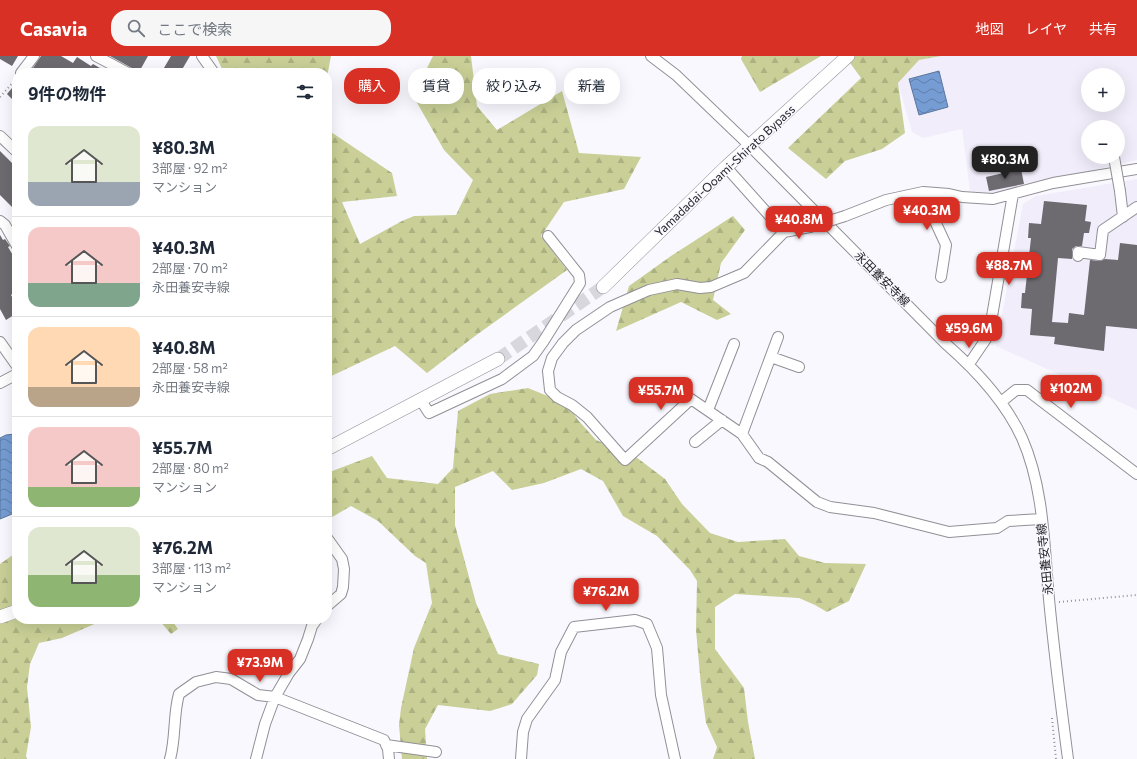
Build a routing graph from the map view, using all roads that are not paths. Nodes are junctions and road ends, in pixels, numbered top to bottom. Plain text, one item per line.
1 (34, 56) edge
2 (96, 56) edge
3 (202, 56) edge
4 (651, 56) edge
5 (848, 56) edge
6 (25, 68) edge
7 (119, 68) edge
8 (210, 68) edge
9 (0, 136) edge
10 (750, 146) junction
11 (12, 147) edge
12 (1115, 164) edge
13 (726, 167) junction
14 (1137, 169) edge
15 (933, 193) junction
16 (1013, 194) junction
17 (1137, 207) edge
18 (1123, 217) junction
19 (0, 221) edge
20 (784, 232) junction
21 (548, 236) dead end
22 (12, 238) edge
23 (1077, 260) dead end
24 (941, 277) dead end
25 (603, 287) tunnel mouth
26 (778, 337) dead end
27 (0, 342) edge
28 (734, 344) dead end
29 (771, 357) junction
30 (12, 359) edge
31 (498, 359) tunnel mouth
32 (969, 364) junction
33 (799, 367) dead end
34 (12, 377) edge
35 (0, 383) edge
36 (420, 399) junction
37 (1002, 402) junction
38 (708, 410) junction
39 (722, 420) junction
40 (742, 434) junction
41 (695, 442) dead end
42 (332, 446) edge
43 (1137, 474) edge
44 (1041, 519) junction
45 (332, 545) edge
46 (332, 602) edge
47 (12, 613) edge
48 (0, 618) edge
49 (313, 624) edge
50 (275, 697) junction
51 (386, 745) junction
52 (436, 752) dead end
53 (170, 759) edge
54 (256, 759) edge
55 (389, 759) edge
56 (521, 759) edge
57 (675, 759) edge
58 (1068, 759) edge

1 - 6 street
2 - 7 street
3 - 8 street
4 - 10 street, 永田養安寺線
5 - 10 main road, Yamadadai-Ooami-Shirato Bypass
9 - 11 street
10 - 13 main road, Yamadadai-Ooami-Shirato Bypass
10 - 32 street, 永田養安寺線
12 - 18 street, bridge
13 - 20 street
13 - 25 main road, Yamadadai-Ooami-Shirato Bypass
14 - 16 street
15 - 16 street
15 - 20 street, bridge
15 - 24 street
16 - 32 street
17 - 18 street
18 - 23 street
19 - 22 street
20 - 38 street
21 - 36 street
26 - 29 street
27 - 30 street
28 - 38 street
29 - 33 street
29 - 40 street
31 - 36 main road
32 - 37 street, 永田養安寺線
34 - 35 street
36 - 42 main road
37 - 43 street
37 - 44 street, 永田養安寺線
38 - 39 street
39 - 40 street
39 - 41 street
40 - 44 street
44 - 58 street, 永田養安寺線
45 - 46 street
47 - 48 main road
49 - 50 street
50 - 51 street
50 - 53 street
50 - 54 street
51 - 52 street
51 - 55 street
56 - 57 street

